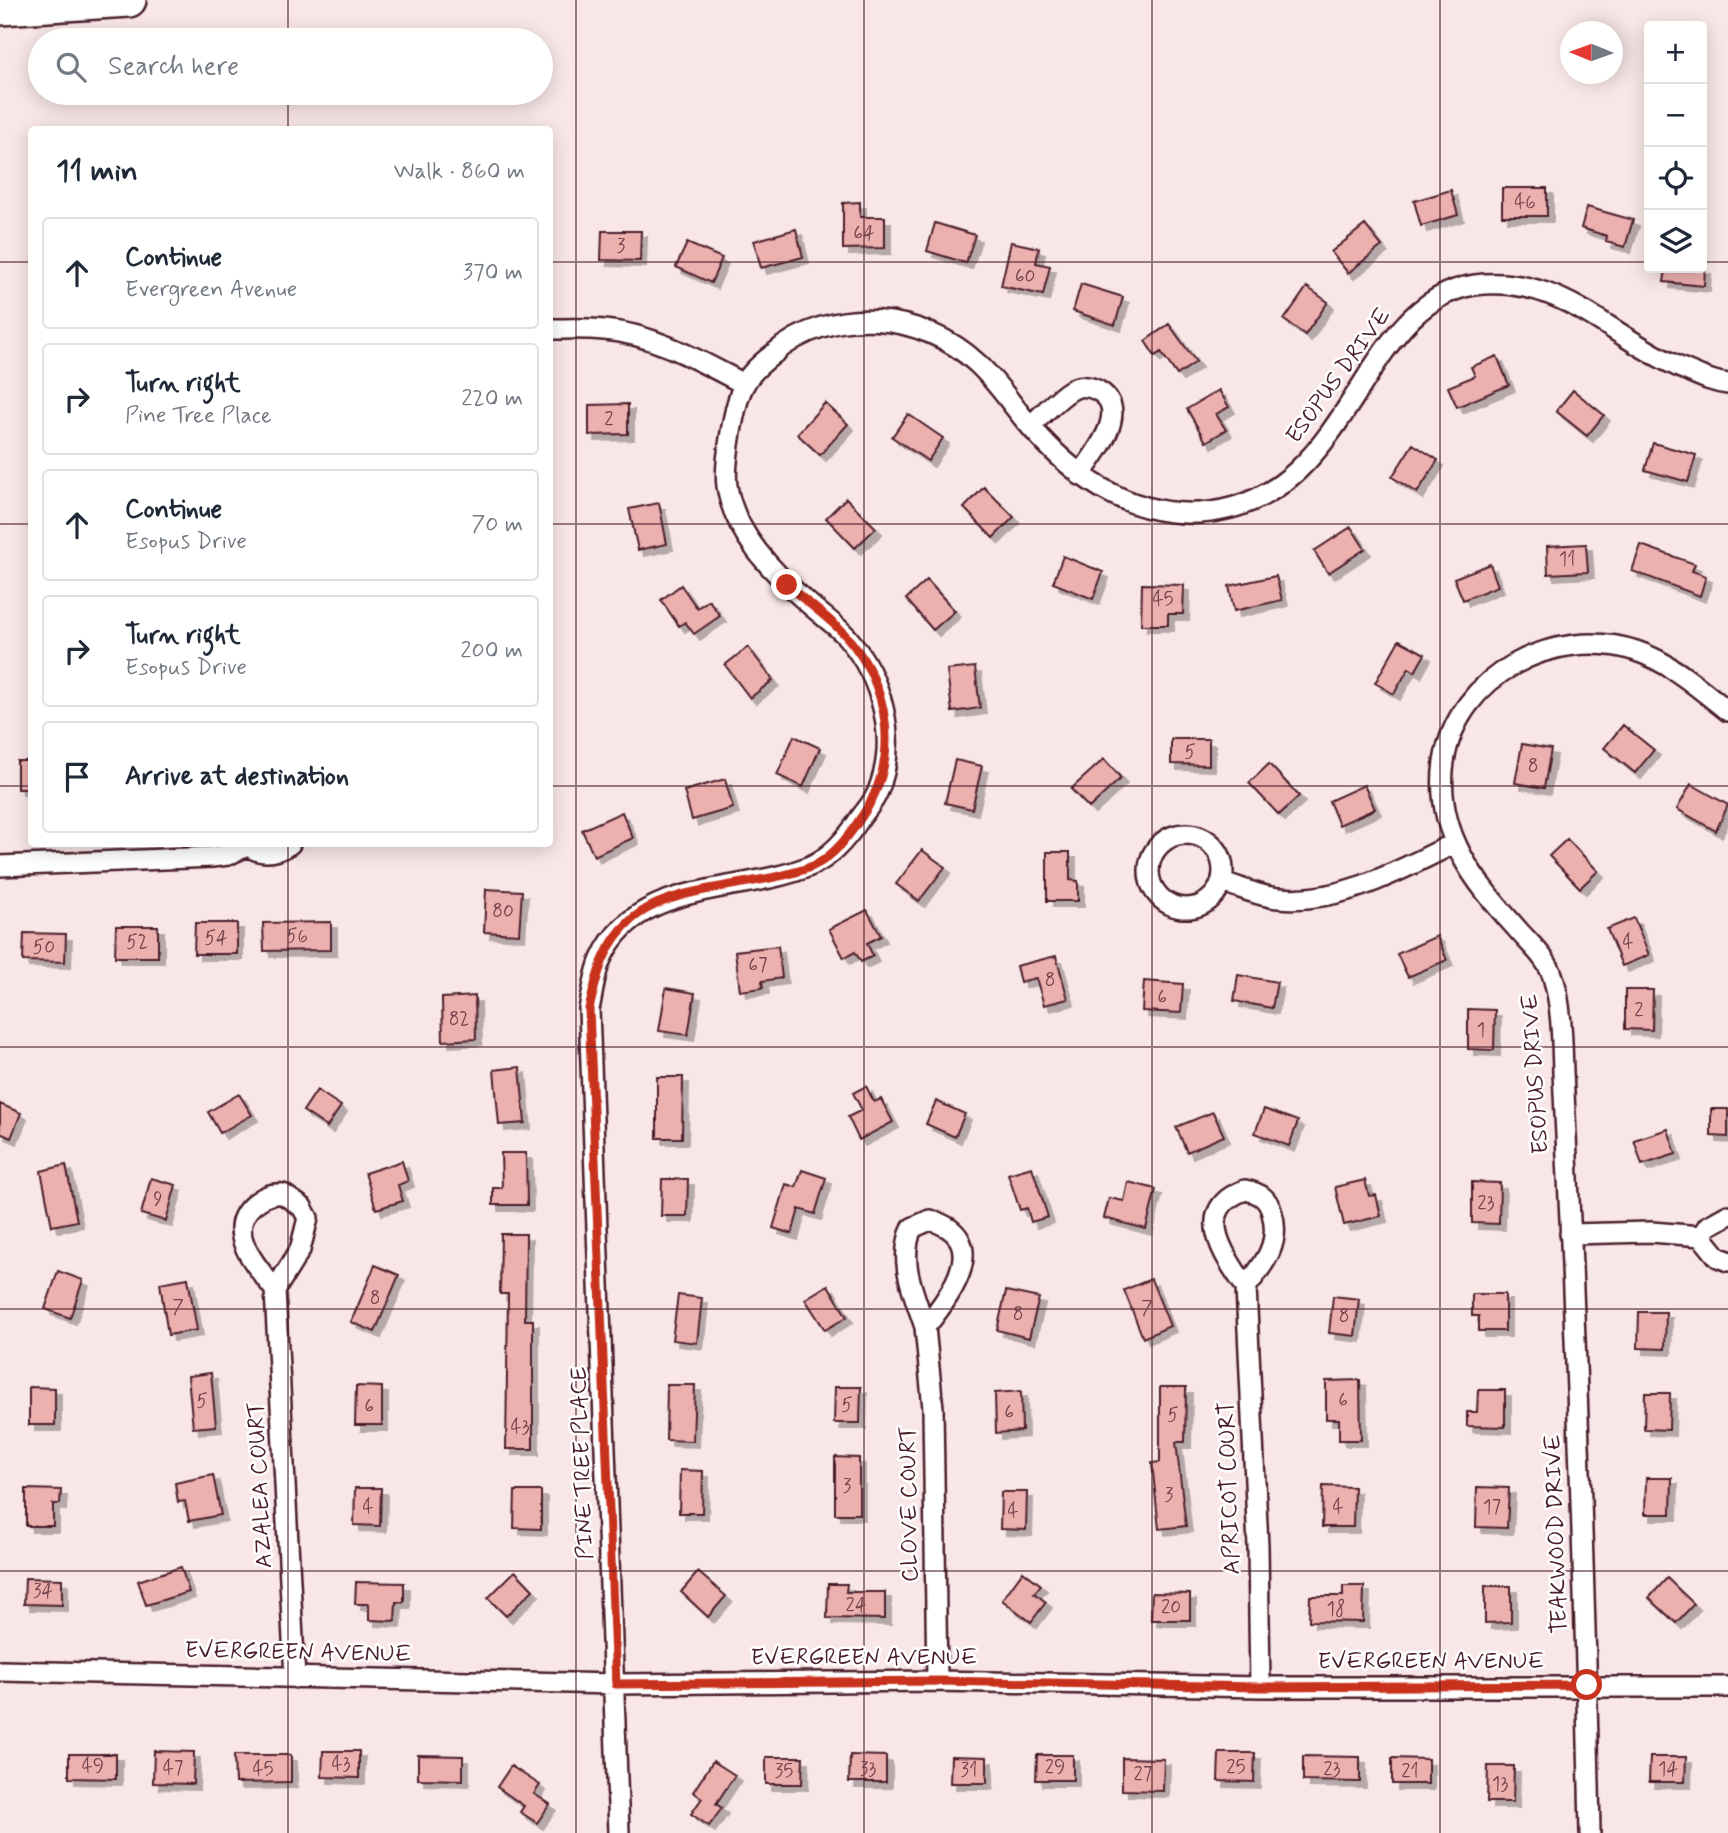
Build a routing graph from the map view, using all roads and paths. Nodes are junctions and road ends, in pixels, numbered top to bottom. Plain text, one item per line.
1 (129, 0) edge
2 (0, 8) edge
3 (553, 329) edge
4 (744, 384) junction
5 (1728, 384) edge
6 (1030, 426) junction
7 (1080, 475) junction
8 (1728, 711) edge
9 (1453, 844) junction
10 (242, 847) edge
11 (252, 847) edge
12 (283, 847) edge
13 (0, 866) edge
14 (1222, 882) dead end
15 (1728, 1214) edge
16 (1570, 1234) junction
17 (1700, 1236) junction
18 (1728, 1261) edge
19 (1245, 1287) junction
20 (275, 1290) junction
21 (925, 1327) junction
22 (0, 1671) edge
23 (295, 1678) junction
24 (937, 1681) junction
25 (616, 1684) junction
26 (1587, 1685) junction
27 (1260, 1687) junction
28 (1728, 1687) edge
29 (620, 1833) edge
30 (1590, 1833) edge

1 - 2 highway
3 - 4 street
4 - 6 street, ESOPUS DRIVE
4 - 25 street, PINE TREE PLACE
5 - 7 street, ESOPUS DRIVE
6 - 7 street, ESOPUS DRIVE
6 - 7 street
8 - 9 street, ESOPUS DRIVE
9 - 14 street
9 - 16 street, ESOPUS DRIVE
10 - 13 street
11 - 12 street
15 - 17 street
16 - 17 street
16 - 26 street, TEAKWOOD DRIVE
17 - 18 street
19 - 19 street, APRICOT COURT
19 - 27 street, APRICOT COURT
20 - 20 street
20 - 23 street, AZALEA COURT
21 - 21 street, CLOVE COURT
21 - 24 street, CLOVE COURT
22 - 23 street, EVERGREEN AVENUE
23 - 25 street, EVERGREEN AVENUE
24 - 25 street, EVERGREEN AVENUE
24 - 27 street, EVERGREEN AVENUE
25 - 29 street, PINE TREE PLACE
26 - 27 street, EVERGREEN AVENUE
26 - 28 street, EVERGREEN AVENUE
26 - 30 street, TEAKWOOD DRIVE

